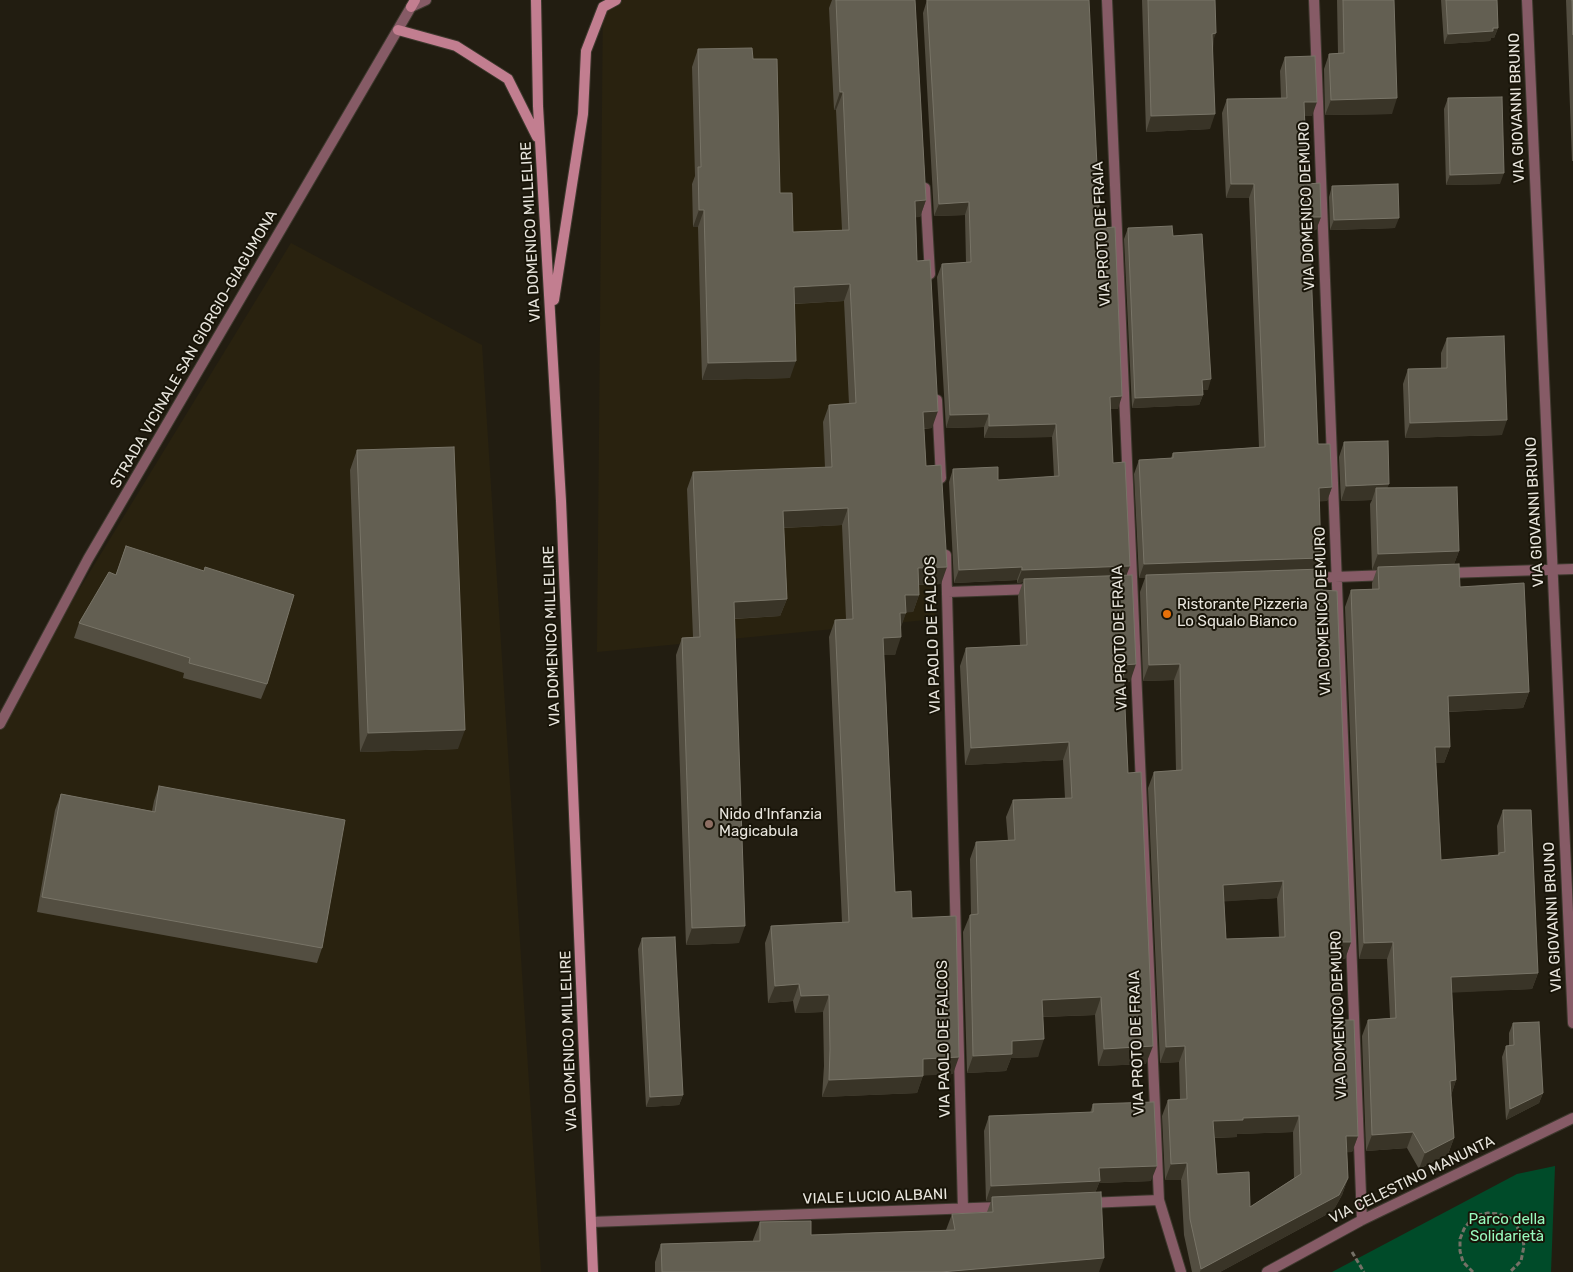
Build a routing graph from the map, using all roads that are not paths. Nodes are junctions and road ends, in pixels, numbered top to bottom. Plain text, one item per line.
1 (426, 0) edge
2 (536, 0) edge
3 (616, 0) edge
4 (1107, 0) edge
5 (1314, 0) edge
6 (1527, 0) edge
7 (413, 4) edge
8 (398, 30) junction
9 (540, 142) junction
10 (924, 178) edge
11 (931, 286) edge
12 (551, 318) junction
13 (936, 385) edge
14 (942, 493) edge
15 (945, 543) edge
16 (1573, 568) edge
17 (1552, 569) junction
18 (1434, 574) edge
19 (1395, 575) edge
20 (1337, 577) junction
21 (1298, 579) edge
22 (1045, 588) edge
23 (948, 592) junction
24 (0, 724) edge
25 (1573, 1023) edge
26 (1573, 1118) edge
27 (1159, 1200) junction
28 (1081, 1203) edge
29 (1012, 1207) edge
30 (963, 1209) junction
31 (1362, 1220) junction
32 (591, 1222) junction
33 (593, 1272) edge
34 (1181, 1272) edge
35 (1267, 1272) edge

1 - 7 street, STRADA VICINALE SAN GIORGIO-GIAGUMONA
2 - 9 main road, VIA DOMENICO MILLELIRE
3 - 12 main road
4 - 27 street, VIA PROTO DE FRAIA
5 - 20 street, VIA DOMENICO DEMURO
6 - 17 street, VIA GIOVANNI BRUNO
7 - 8 street, STRADA VICINALE SAN GIORGIO-GIAGUMONA
8 - 9 main road
8 - 24 street, STRADA VICINALE SAN GIORGIO-GIAGUMONA
9 - 12 main road, VIA DOMENICO MILLELIRE
10 - 11 street
12 - 32 main road, VIA DOMENICO MILLELIRE
13 - 14 street
15 - 23 street, VIA PAOLO DE FALCOS
16 - 17 street
17 - 18 street
17 - 25 street, VIA GIOVANNI BRUNO
19 - 20 street
20 - 21 street
20 - 31 street, VIA DOMENICO DEMURO
22 - 23 street
23 - 30 street, VIA PAOLO DE FALCOS
26 - 31 street, VIA CELESTINO MANUNTA
27 - 28 street
27 - 34 street, VIA PROTO DE FRAIA
29 - 30 street, VIALE LUCIO ALBANI
30 - 32 street, VIALE LUCIO ALBANI
31 - 35 street, VIA CELESTINO MANUNTA
32 - 33 main road, VIA DOMENICO MILLELIRE

